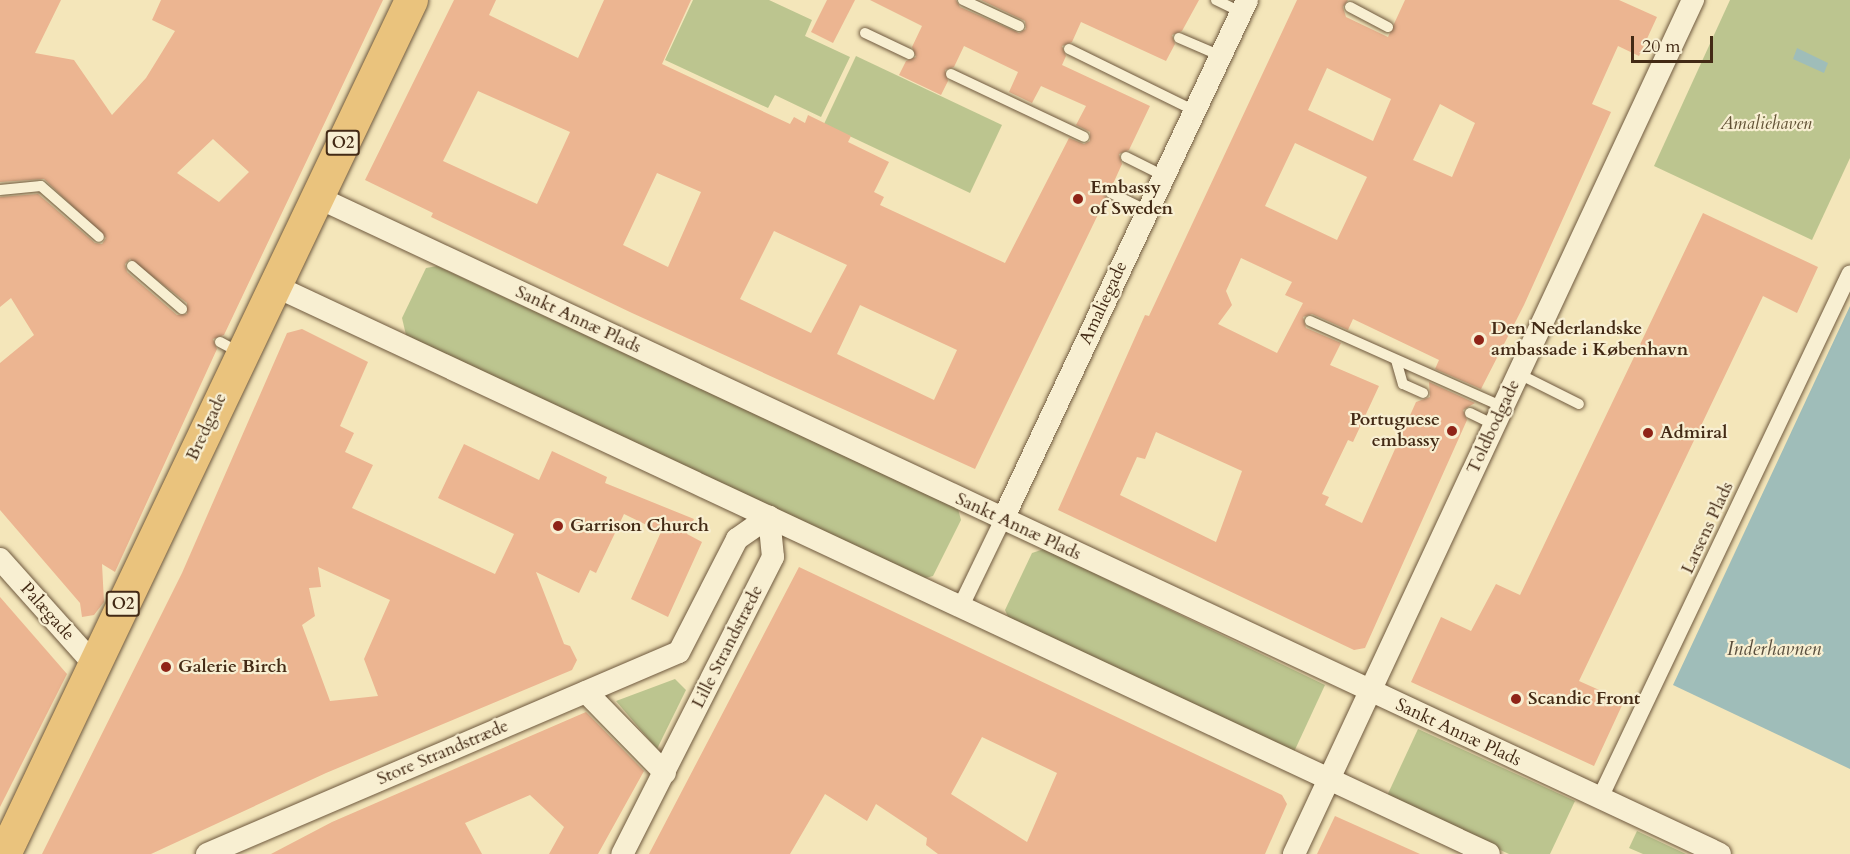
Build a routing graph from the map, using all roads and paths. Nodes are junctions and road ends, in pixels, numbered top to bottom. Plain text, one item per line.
1 (411, 0) edge
2 (963, 0) edge
3 (1216, 0) edge
4 (1693, 0) edge
5 (1244, 6) edge
6 (1350, 7) dead end
7 (1019, 26) dead end
8 (1389, 27) dead end
9 (865, 33) dead end
10 (1179, 38) dead end
11 (1069, 49) dead end
12 (909, 54) dead end
13 (1221, 56) junction
14 (951, 74) dead end
15 (1195, 111) junction
16 (1084, 137) dead end
17 (1125, 157) dead end
18 (1164, 176) junction
19 (0, 190) edge
20 (1111, 192) dead end
21 (317, 197) junction
22 (1148, 211) junction
23 (99, 237) dead end
24 (132, 266) dead end
25 (1850, 273) edge
26 (274, 286) junction
27 (182, 309) dead end
28 (1310, 321) dead end
29 (1396, 360) junction
30 (1519, 374) junction
31 (1423, 393) dead end
32 (1579, 404) dead end
33 (1470, 413) dead end
34 (1500, 416) junction
35 (769, 517) junction
36 (1003, 519) junction
37 (0, 559) edge
38 (962, 606) junction
39 (679, 652) junction
40 (94, 664) junction
41 (715, 669) junction
42 (586, 692) junction
43 (1370, 693) junction
44 (665, 773) junction
45 (1329, 782) junction
46 (1600, 798) junction
47 (4, 854) edge
48 (207, 854) edge
49 (622, 854) edge
50 (1294, 854) edge
51 (1489, 854) edge
52 (1720, 854) edge

1 - 21 main road, Bredgade / O2
2 - 7 lane
3 - 5 lane
4 - 30 street, Toldbodgade
5 - 13 street, Amaliegade
6 - 8 lane
9 - 12 lane
10 - 13 lane
11 - 15 lane
13 - 15 street, Amaliegade
14 - 16 lane
15 - 18 street, Amaliegade
17 - 18 lane
18 - 22 street, Amaliegade
19 - 23 lane
20 - 22 lane
21 - 26 main road, Bredgade / O2
21 - 36 street, Sankt Annæ Plads
22 - 36 street, Amaliegade
24 - 27 lane
25 - 46 street, Larsens Plads
26 - 35 street
26 - 40 main road, Bredgade / O2
28 - 29 lane
29 - 31 lane
29 - 34 lane
30 - 32 lane
30 - 34 street, Toldbodgade
33 - 34 lane
34 - 43 street, Toldbodgade
35 - 38 street
35 - 39 street
35 - 41 street, Lille Strandstræde
36 - 38 street, Amaliegade
36 - 43 street, Sankt Annæ Plads
37 - 40 street, Palægade
38 - 45 street
39 - 41 street
39 - 42 street, Store Strandstræde
40 - 47 main road, Bredgade / O2
41 - 44 street, Lille Strandstræde
42 - 44 street
42 - 48 street, Store Strandstræde
43 - 45 street, Toldbodgade
43 - 46 street, Sankt Annæ Plads
44 - 49 street, Lille Strandstræde
45 - 50 street, Toldbodgade
45 - 51 street
46 - 52 street, Sankt Annæ Plads

